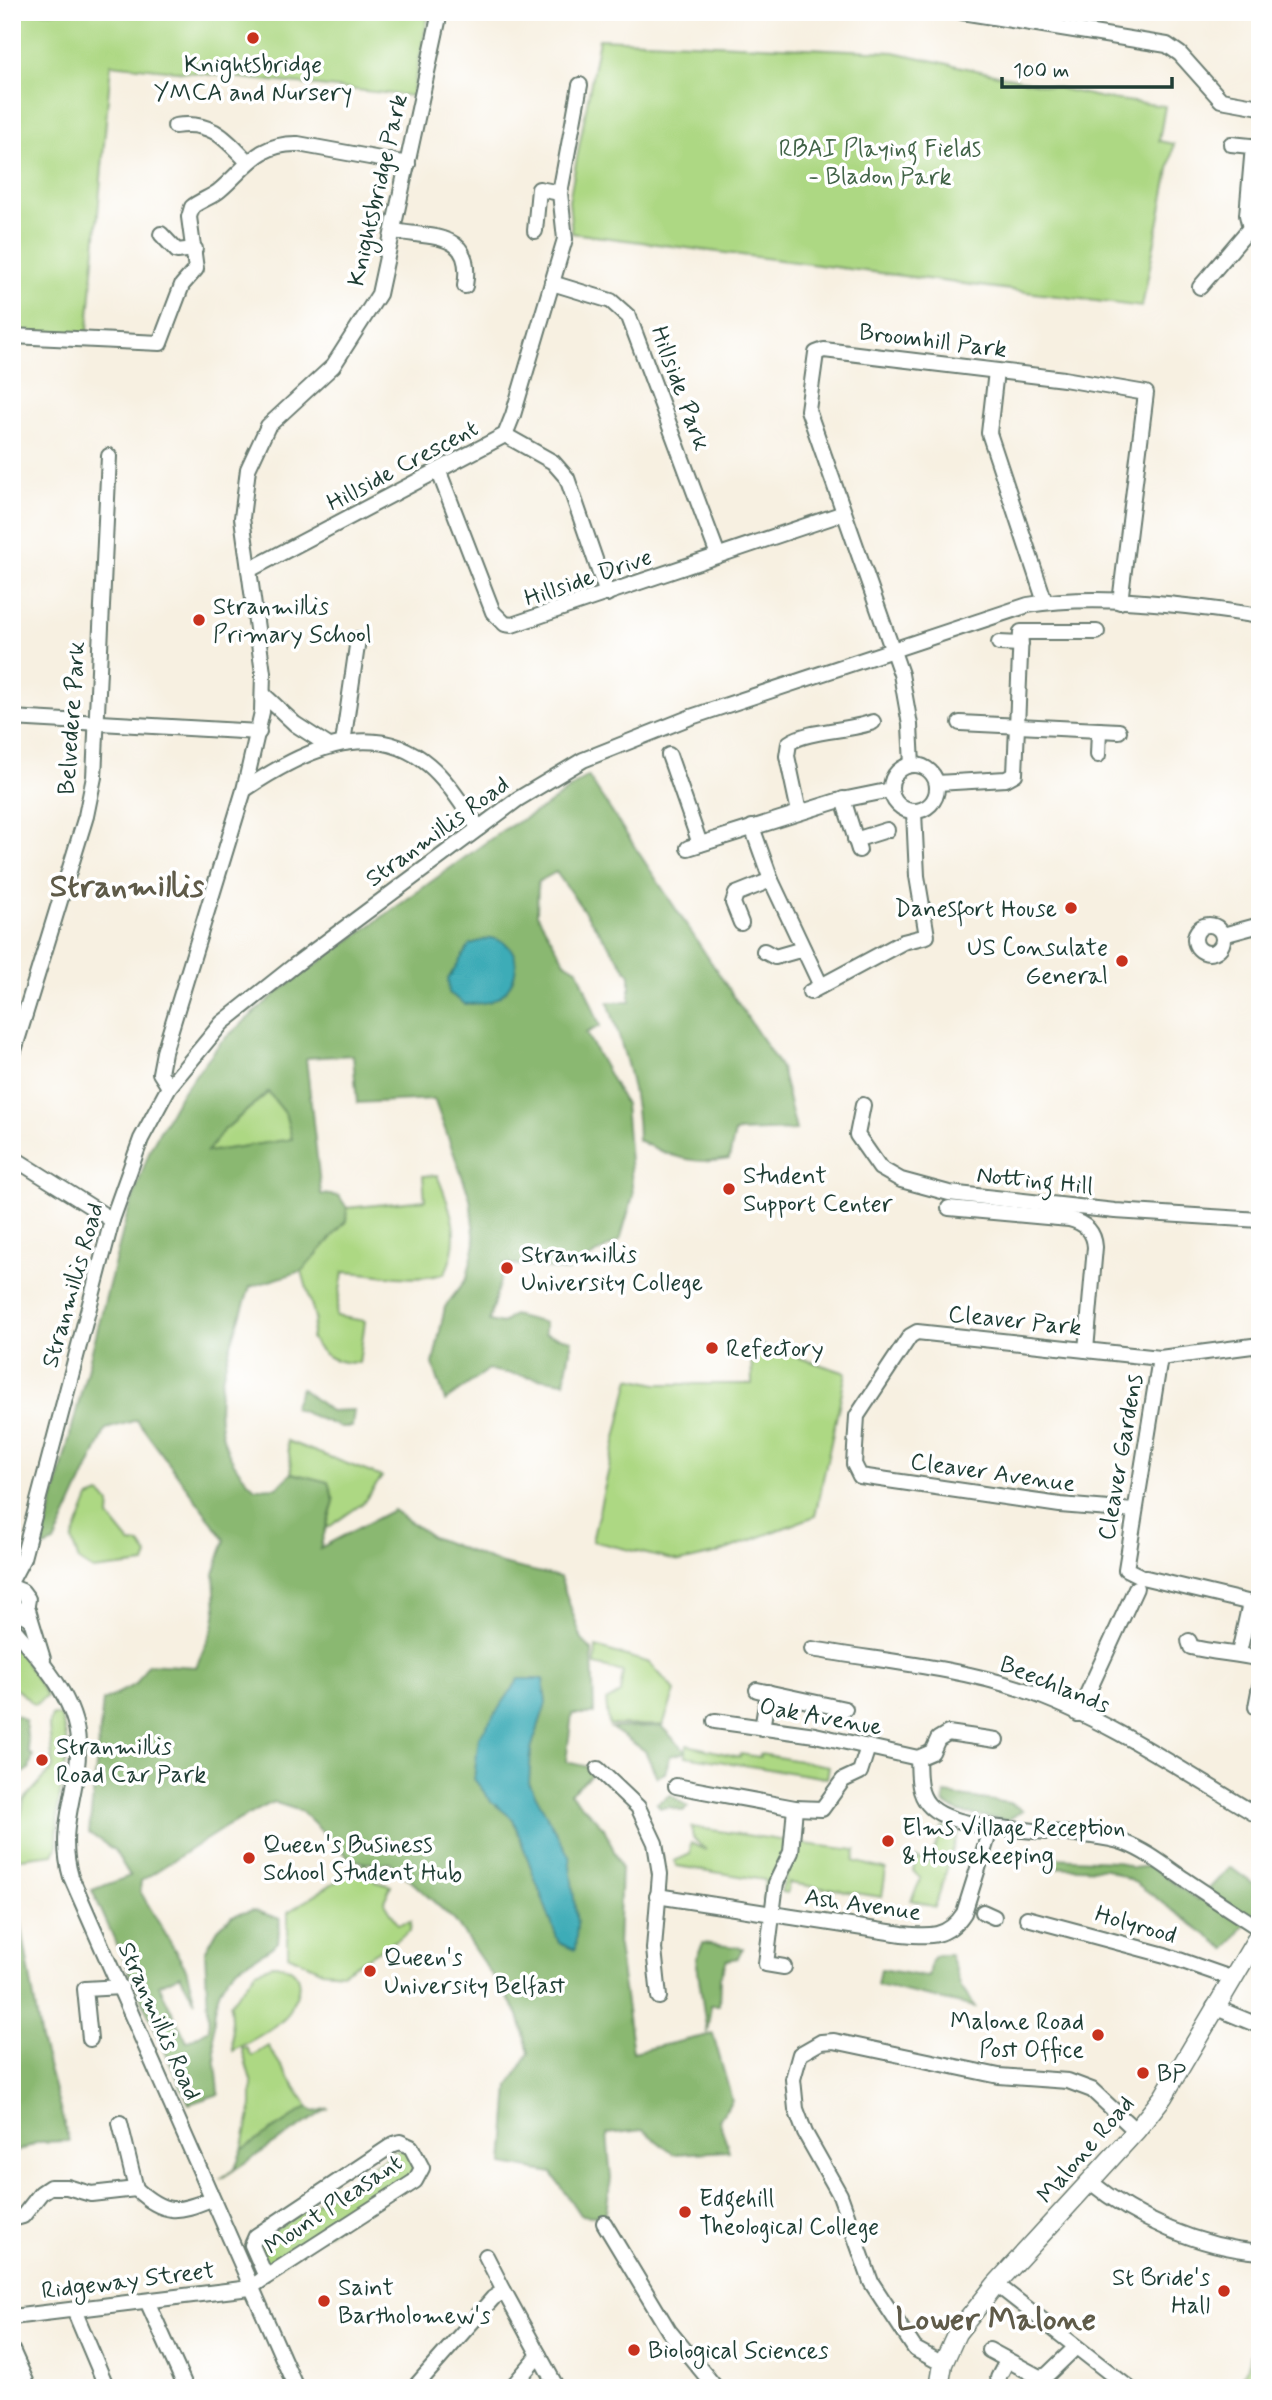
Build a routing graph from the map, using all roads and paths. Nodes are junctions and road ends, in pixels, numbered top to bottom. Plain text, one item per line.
1 (440, 12) edge
2 (962, 12) edge
3 (580, 85) dead end
4 (1260, 107) edge
5 (175, 126) dead end
6 (1231, 144) dead end
7 (1257, 146) edge
8 (247, 161) junction
9 (408, 164) junction
10 (559, 192) junction
11 (1255, 230) edge
12 (394, 231) junction
13 (535, 231) dead end
14 (161, 234) dead end
15 (195, 249) junction
16 (552, 283) junction
17 (465, 286) dead end
18 (1199, 287) dead end
19 (12, 336) edge
20 (996, 370) junction
21 (505, 435) junction
22 (109, 456) dead end
23 (439, 472) junction
24 (844, 513) junction
25 (718, 555) junction
26 (249, 570) junction
27 (607, 594) junction
28 (1045, 602) junction
29 (1120, 602) junction
30 (1260, 616) edge
31 (1097, 632) dead end
32 (1021, 638) junction
33 (358, 639) dead end
34 (999, 643) dead end
35 (893, 650) junction
36 (264, 695) junction
37 (12, 718) edge
38 (95, 722) junction
39 (873, 722) dead end
40 (960, 723) dead end
41 (1018, 726) junction
42 (1099, 730) junction
43 (1119, 731) dead end
44 (259, 732) junction
45 (336, 744) junction
46 (669, 755) dead end
47 (1098, 755) dead end
48 (912, 765) junction
49 (937, 783) junction
50 (244, 790) junction
51 (891, 790) junction
52 (843, 799) junction
53 (799, 812) junction
54 (914, 812) junction
55 (752, 827) junction
56 (479, 828) junction
57 (887, 830) dead end
58 (771, 880) junction
59 (741, 923) dead end
60 (1260, 925) edge
61 (1223, 935) dead end
62 (803, 948) junction
63 (764, 951) dead end
64 (12, 1057) edge
65 (169, 1087) junction
66 (863, 1105) dead end
67 (12, 1157) edge
68 (949, 1208) dead end
69 (112, 1220) junction
70 (1260, 1220) edge
71 (1260, 1345) edge
72 (1086, 1350) junction
73 (1160, 1358) junction
74 (854, 1464) joint
75 (1134, 1511) junction
76 (23, 1558) junction
77 (12, 1578) edge
78 (1136, 1588) dead end
79 (17, 1589) edge
80 (1255, 1604) edge
81 (29, 1610) junction
82 (12, 1625) edge
83 (1189, 1641) dead end
84 (812, 1648) dead end
85 (1239, 1653) junction
86 (1260, 1659) edge
87 (44, 1664) junction
88 (1260, 1686) edge
89 (1256, 1707) dead end
90 (845, 1709) dead end
91 (1078, 1714) junction
92 (715, 1721) dead end
93 (762, 1729) junction
94 (996, 1740) dead end
95 (868, 1747) junction
96 (919, 1758) junction
97 (598, 1769) dead end
98 (676, 1786) dead end
99 (795, 1808) junction
100 (1260, 1818) edge
101 (991, 1827) junction
102 (657, 1896) junction
103 (772, 1914) junction
104 (1027, 1919) dead end
105 (1260, 1931) edge
106 (784, 1967) dead end
107 (1231, 1978) junction
108 (121, 1987) junction
109 (659, 1997) dead end
110 (1214, 2007) junction
111 (1260, 2026) edge
112 (90, 2039) dead end
113 (120, 2123) dead end
114 (1136, 2131) junction
115 (1090, 2181) junction
116 (136, 2189) junction
117 (211, 2199) junction
118 (12, 2219) edge
119 (604, 2223) dead end
120 (1260, 2252) edge
121 (486, 2256) dead end
122 (266, 2277) junction
123 (996, 2284) junction
124 (250, 2288) junction
125 (504, 2291) junction
126 (147, 2301) junction
127 (74, 2310) junction
128 (12, 2317) edge
129 (1075, 2347) junction
130 (12, 2350) edge
131 (989, 2350) dead end
132 (539, 2355) junction
133 (1007, 2361) junction
134 (943, 2364) junction
135 (998, 2378) dead end
136 (29, 2388) edge
137 (107, 2388) edge
138 (186, 2388) edge
139 (296, 2388) edge
140 (414, 2388) edge
141 (511, 2388) edge
142 (557, 2388) edge
143 (716, 2388) edge
144 (939, 2388) edge
145 (1129, 2388) edge

1 - 9 street, Knightsbridge Park
2 - 4 street
3 - 10 street
5 - 8 street
6 - 7 street
7 - 11 street
8 - 9 street
8 - 15 street
9 - 12 street, Knightsbridge Park
10 - 13 street
10 - 16 street, Hillside Crescent
11 - 18 street
12 - 17 street
12 - 26 street, Knightsbridge Park
14 - 15 street
15 - 19 street
16 - 21 street, Hillside Crescent
16 - 25 street, Hillside Park
20 - 24 street, Broomhill Park
20 - 28 street
20 - 29 street, Broomhill Park
21 - 23 street, Hillside Crescent
21 - 27 street
22 - 38 street, Belvedere Park
23 - 26 street, Hillside Crescent
23 - 27 street, Hillside Drive
24 - 25 street, Hillside Drive
24 - 35 street, Broomhill Park
25 - 27 street, Hillside Drive
26 - 36 street, Knightsbridge Park
28 - 29 street, Stranmillis Road
28 - 35 street, Stranmillis Road
29 - 30 street, Stranmillis Road
31 - 32 street
32 - 34 street
32 - 41 street
33 - 45 street
35 - 48 street, Broomhill Park
35 - 56 street, Stranmillis Road
36 - 44 street, Knightsbridge Park
36 - 45 street
37 - 38 street
38 - 44 street
38 - 64 street, Belvedere Park
39 - 53 street
40 - 41 street
41 - 42 street
41 - 49 street
42 - 43 street
42 - 47 street
44 - 50 street, Knightsbridge Park
45 - 50 street
45 - 56 street
46 - 55 street
48 - 49 street
48 - 51 street
49 - 54 street
50 - 65 street, Knightsbridge Park
51 - 52 street
51 - 54 street
52 - 53 street
52 - 57 street
53 - 55 street
54 - 62 street
55 - 58 street
56 - 65 street, Stranmillis Road
58 - 59 street
58 - 62 street
60 - 61 street
62 - 63 street
65 - 69 street, Stranmillis Road
66 - 70 street, Notting Hill
67 - 69 street
68 - 72 street
69 - 76 street, Stranmillis Road
71 - 73 street, Cleaver Park
72 - 73 street, Cleaver Park
72 - 74 street, Cleaver Park
73 - 75 street, Cleaver Gardens
74 - 75 street, Cleaver Avenue
75 - 80 street, Cleaver Gardens
76 - 77 street, Stranmillis Road
76 - 79 street, Stranmillis Road
78 - 91 street
79 - 81 street, Stranmillis Road
80 - 85 street
81 - 82 street
81 - 87 street, Stranmillis Road
82 - 87 street, Stranmillis Road
83 - 85 street
84 - 91 street, Beechlands
85 - 86 street
87 - 108 street, Stranmillis Road
88 - 89 street
90 - 93 street
91 - 100 street, Beechlands
92 - 93 street, Oak Avenue
93 - 95 street, Oak Avenue
94 - 96 street
95 - 96 street, Oak Avenue
95 - 99 street
96 - 101 street
97 - 102 street
98 - 99 street
99 - 103 street
101 - 103 street, Ash Avenue
101 - 105 street
102 - 103 street, Ash Avenue
102 - 109 street
103 - 106 street
104 - 107 street, Holyrood
105 - 107 main road, Malone Road
107 - 110 main road, Malone Road
108 - 112 street
108 - 117 street, Stranmillis Road
110 - 111 street
110 - 114 main road, Malone Road
113 - 116 street
114 - 115 main road, Malone Road
114 - 134 street
115 - 120 street
115 - 123 main road, Malone Road
116 - 117 street
116 - 118 street
117 - 124 street, Stranmillis Road
119 - 143 street
121 - 125 street
122 - 122 street, Mount Pleasant
122 - 124 street, Mount Pleasant
123 - 129 street
123 - 134 main road, Malone Road
124 - 126 street, Ridgeway Street
124 - 139 street, Stranmillis Road
125 - 132 street
125 - 140 street
126 - 127 street, Ridgeway Street
126 - 138 street
127 - 128 street, Ridgeway Street
127 - 137 street
129 - 133 street
129 - 145 street
130 - 136 street
131 - 133 street
132 - 141 street
132 - 142 street
133 - 135 street
134 - 144 main road, Malone Road

